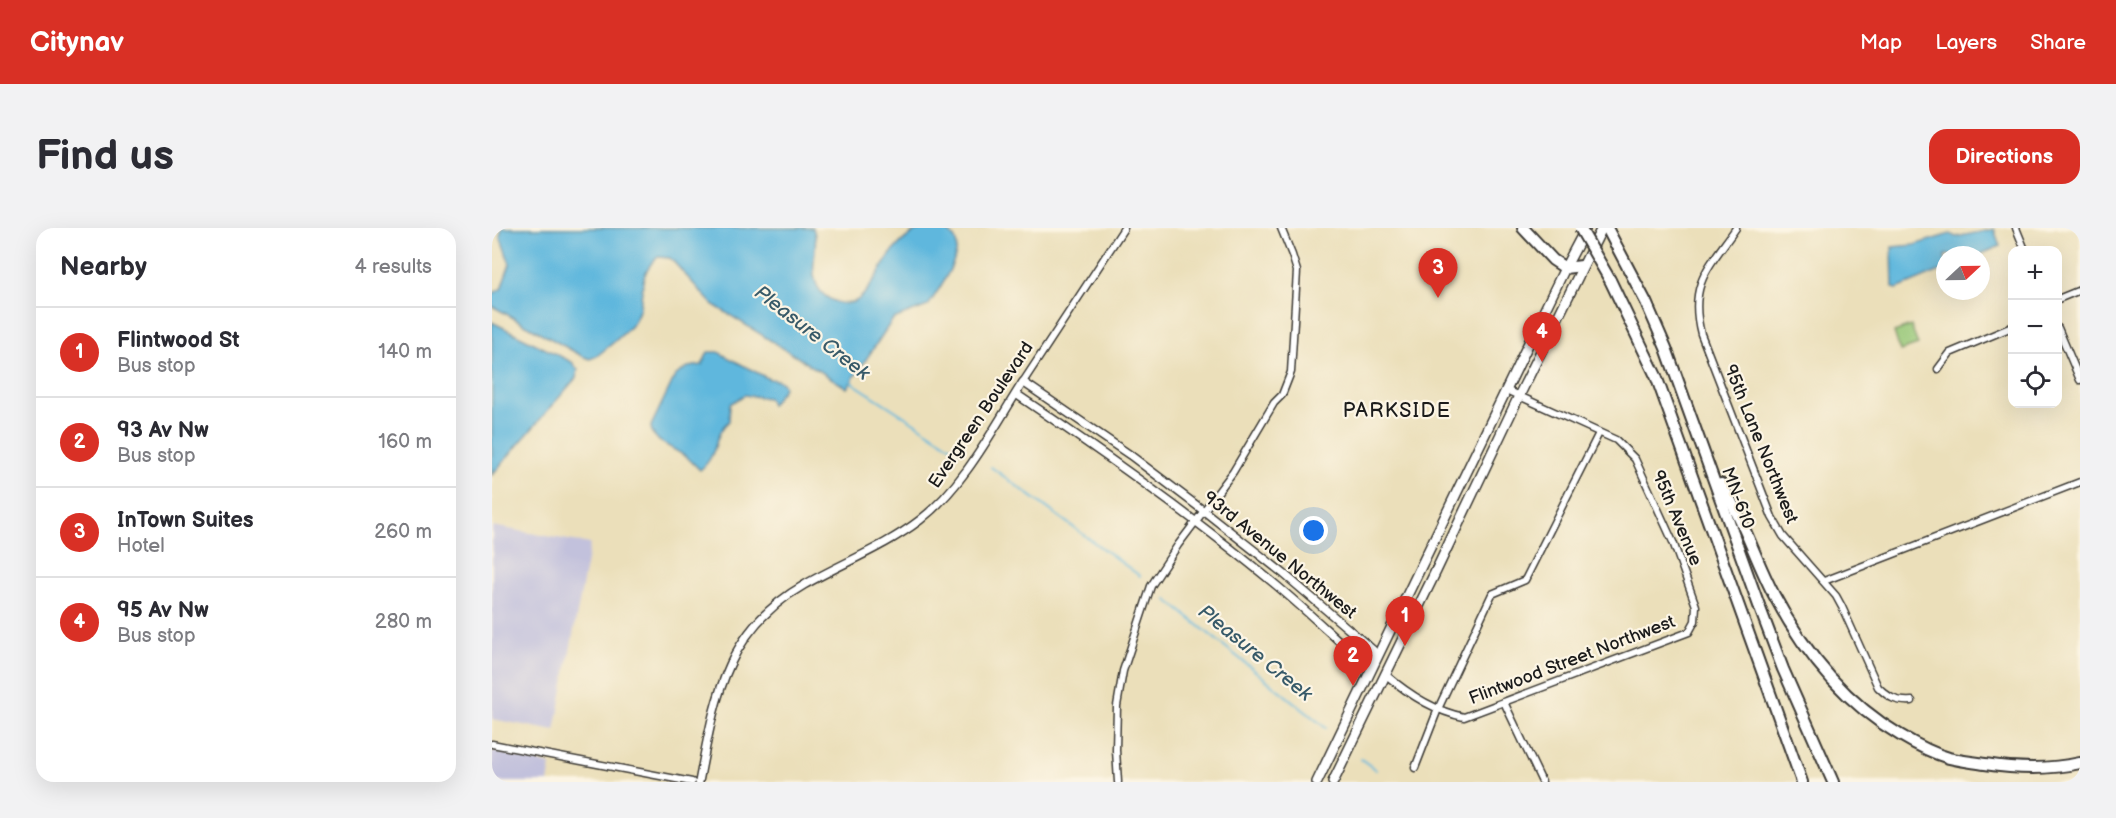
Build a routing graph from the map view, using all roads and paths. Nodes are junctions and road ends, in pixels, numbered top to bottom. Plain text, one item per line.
1 (1124, 228) edge
2 (1281, 228) edge
3 (1523, 228) edge
4 (1580, 228) edge
5 (1586, 228) edge
6 (1602, 228) edge
7 (1607, 228) edge
8 (1736, 228) edge
9 (2016, 228) edge
10 (2023, 246) edge
11 (1582, 266) junction
12 (1565, 267) junction
13 (2080, 290) edge
14 (2062, 297) edge
15 (2008, 329) edge
16 (2062, 337) edge
17 (1938, 369) dead end
18 (2080, 380) edge
19 (1023, 382) junction
20 (1506, 390) junction
21 (1016, 394) junction
22 (1519, 396) junction
23 (1599, 433) junction
24 (1708, 465) junction
25 (2080, 482) edge
26 (1204, 511) junction
27 (1196, 522) junction
28 (1824, 581) junction
29 (1689, 632) joint
30 (1374, 664) junction
31 (1385, 674) junction
32 (1912, 701) dead end
33 (1504, 702) junction
34 (1438, 709) junction
35 (492, 744) edge
36 (2080, 763) edge
37 (1415, 768) dead end
38 (692, 782) edge
39 (699, 782) edge
40 (1118, 782) edge
41 (1317, 782) edge
42 (1333, 782) edge
43 (1542, 782) edge
44 (1802, 782) edge
45 (1833, 782) edge

1 - 19 street, Evergreen Boulevard
2 - 26 street
3 - 12 highway
4 - 44 highway, MN-610, bridge
5 - 12 main road
6 - 11 main road
7 - 24 highway, MN-610
8 - 28 street, 95th Lane Northwest
9 - 10 street
11 - 12 highway
11 - 22 main road
12 - 20 main road
13 - 14 street
15 - 17 street
16 - 18 street
19 - 21 street, Evergreen Boulevard
19 - 26 street, 93rd Avenue Northwest
20 - 22 street, 95th Avenue
20 - 30 main road
21 - 27 street, 93rd Avenue Northwest
21 - 39 street, Evergreen Boulevard
22 - 23 street, 95th Avenue
22 - 31 main road
23 - 29 street, 95th Avenue
23 - 34 street
24 - 36 highway
24 - 45 highway, MN-610
25 - 28 street
26 - 27 street
26 - 30 street, 93rd Avenue Northwest
27 - 30 street, 93rd Avenue Northwest
27 - 40 street
28 - 32 street, 95th Lane Northwest
29 - 33 street, Flintwood Street Northwest
30 - 31 street, Flintwood Street Northwest
30 - 41 main road
31 - 34 street, Flintwood Street Northwest
31 - 42 main road
33 - 34 street, Flintwood Street Northwest
33 - 43 street
34 - 37 street
35 - 38 street

